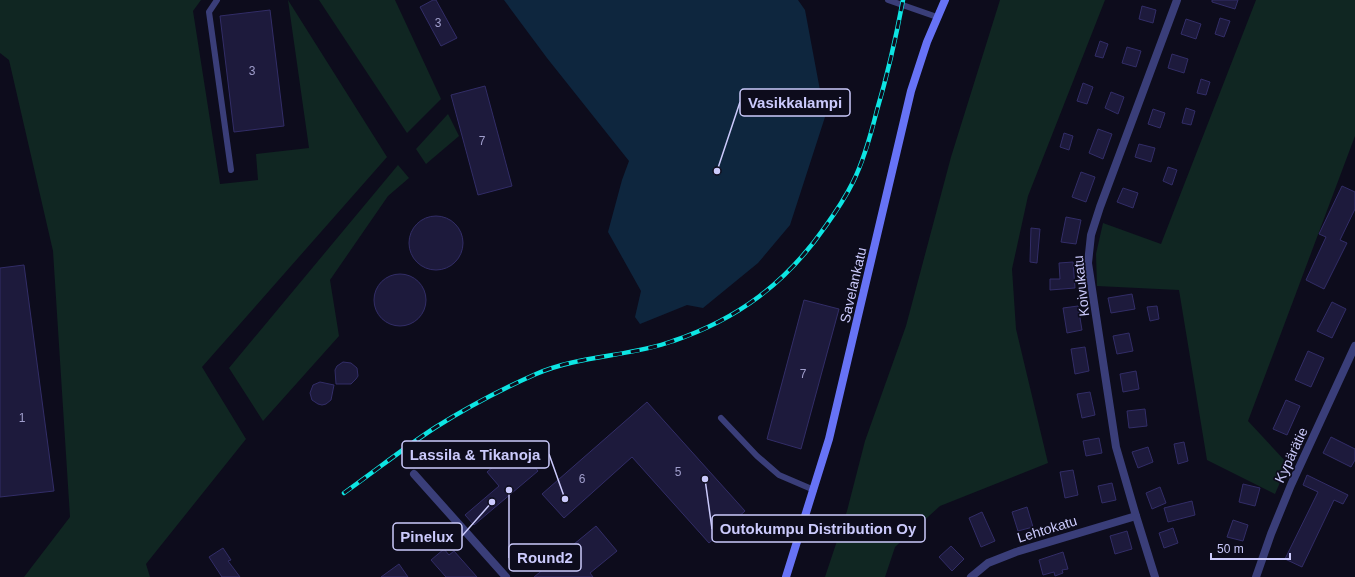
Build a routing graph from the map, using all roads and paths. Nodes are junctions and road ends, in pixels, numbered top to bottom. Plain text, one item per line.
1 (217, 0) edge
2 (889, 0) edge
3 (945, 0) edge
4 (1177, 0) edge
5 (937, 17) junction
6 (231, 170) dead end
7 (1355, 346) edge
8 (722, 418) dead end
9 (414, 474) dead end
10 (814, 490) junction
11 (1136, 516) junction
12 (506, 577) edge
13 (786, 577) edge
14 (971, 577) edge
15 (1155, 577) edge
16 (1256, 577) edge

1 - 6 lane
2 - 5 lane
3 - 5 main road, Savelankatu
4 - 11 street, Koivukatu
5 - 10 main road, Savelankatu
7 - 16 street, Kypärätie
8 - 10 lane
9 - 12 street
10 - 13 main road, Savelankatu
11 - 14 street, Lehtokatu
11 - 15 street, Koivukatu

